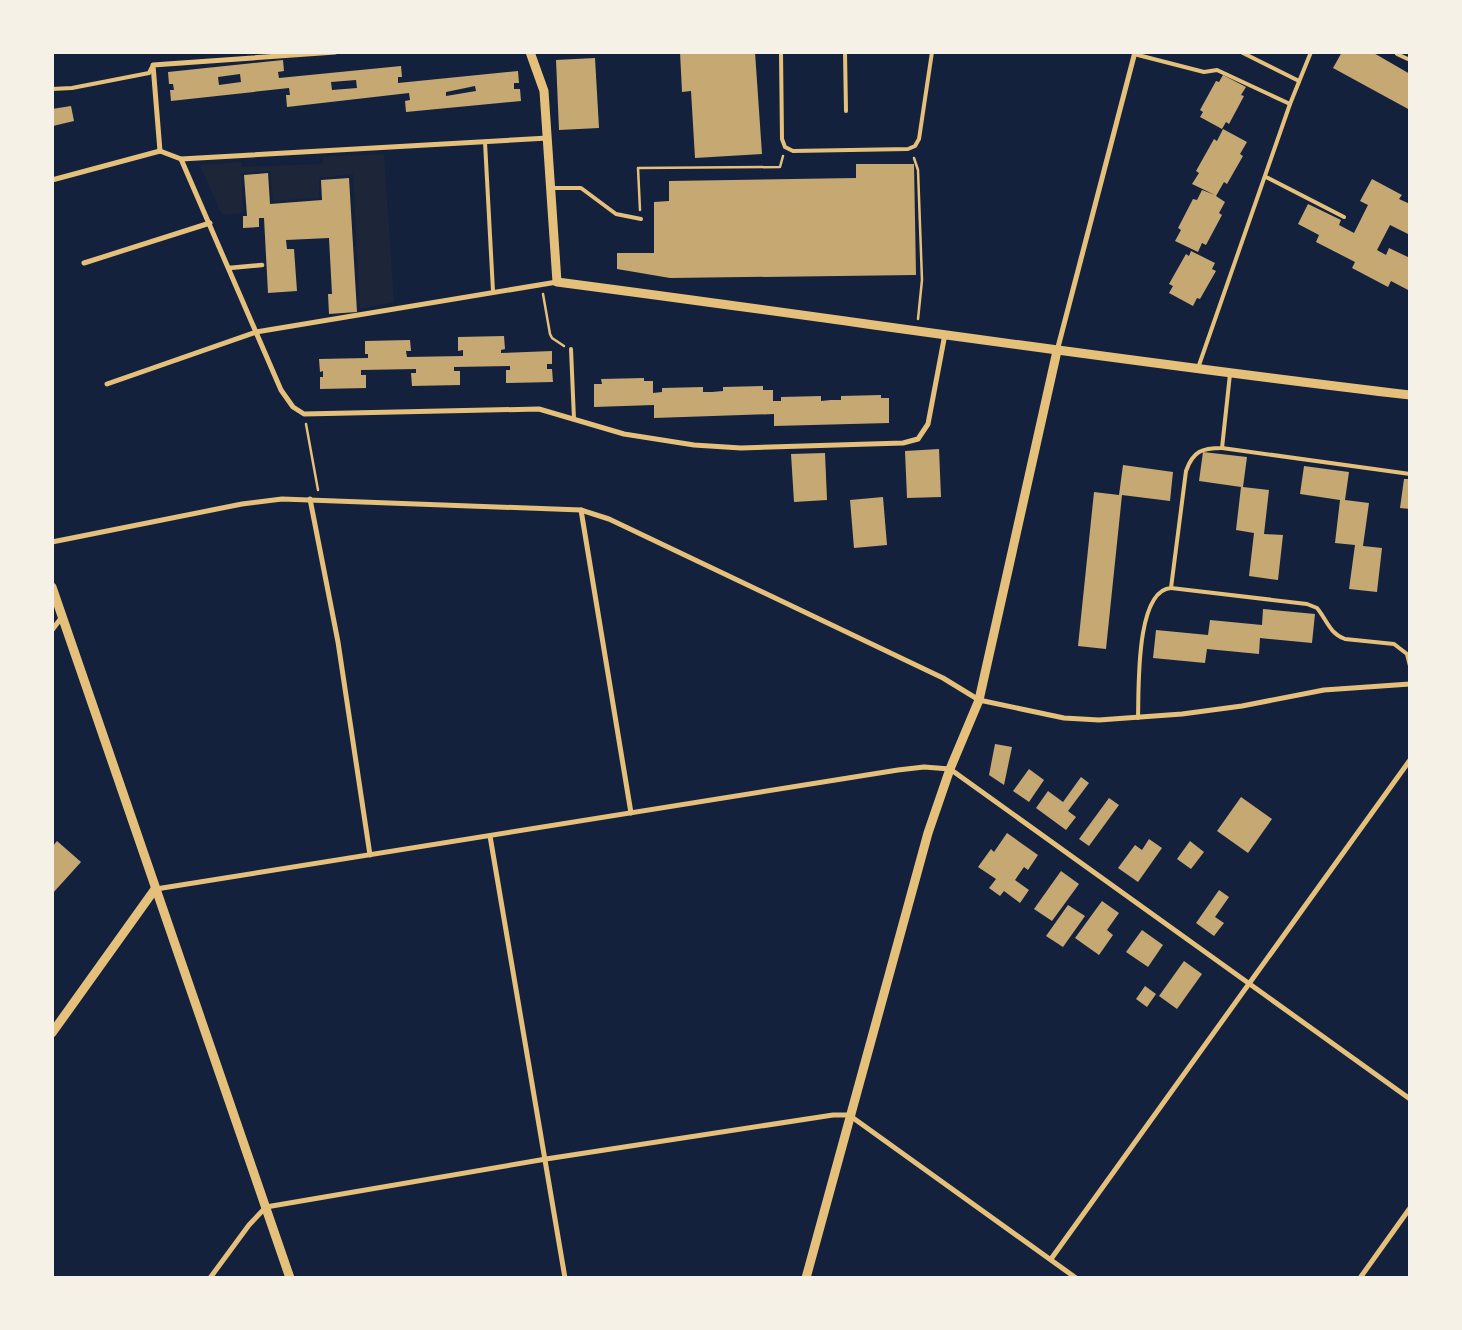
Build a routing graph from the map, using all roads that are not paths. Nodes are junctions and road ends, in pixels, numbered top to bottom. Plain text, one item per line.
1 (336, 52) edge
2 (530, 52) edge
3 (781, 52) edge
4 (845, 52) edge
5 (932, 52) edge
6 (1241, 52) edge
7 (1311, 52) edge
8 (1134, 53) edge
9 (1397, 53) edge
10 (1410, 60) edge
11 (153, 65) junction
12 (1299, 81) junction
13 (52, 89) edge
14 (1290, 104) junction
15 (846, 111) dead end
16 (548, 138) junction
17 (485, 142) junction
18 (160, 150) junction
19 (181, 159) junction
20 (1266, 177) junction
21 (52, 180) edge
22 (551, 188) junction
23 (1344, 217) dead end
24 (641, 219) road end
25 (210, 223) junction
26 (84, 263) dead end
27 (262, 265) dead end
28 (230, 268) junction
29 (557, 282) junction
30 (493, 291) junction
31 (256, 332) junction
32 (946, 333) junction
33 (571, 350) road end
34 (1057, 351) junction
35 (1197, 370) junction
36 (1230, 374) junction
37 (107, 384) dead end
38 (1410, 394) edge
39 (574, 419) junction
40 (1222, 448) junction
41 (1410, 474) edge
42 (310, 499) junction
43 (581, 510) junction
44 (52, 542) edge
45 (52, 586) edge
46 (1171, 588) junction
47 (62, 617) junction
48 (52, 630) edge
49 (1410, 666) edge
50 (1410, 684) edge
51 (979, 700) junction
52 (1138, 718) junction
53 (1410, 760) edge
54 (950, 768) junction
55 (631, 813) junction
56 (490, 836) junction
57 (370, 855) junction
58 (155, 889) junction
59 (1249, 985) junction
60 (52, 1033) edge
61 (1410, 1099) edge
62 (850, 1115) junction
63 (546, 1159) junction
64 (266, 1207) junction
65 (1410, 1208) edge
66 (1051, 1259) junction
67 (210, 1278) edge
68 (290, 1278) edge
69 (565, 1278) edge
70 (806, 1278) edge
71 (1076, 1278) edge
72 (1360, 1278) edge

1 - 11 street
2 - 16 street
3 - 5 lane
4 - 15 lane
6 - 12 lane
7 - 12 lane
8 - 14 lane
8 - 34 street
9 - 10 lane
11 - 13 lane
11 - 18 street
12 - 14 lane
14 - 20 lane
16 - 17 street
16 - 22 street
17 - 19 street
17 - 30 lane
18 - 19 street
18 - 21 street
19 - 25 street
20 - 23 lane
20 - 35 lane
22 - 24 lane
22 - 29 street
25 - 26 street
25 - 28 street
27 - 28 street
28 - 31 street
29 - 30 street
29 - 32 street
30 - 31 street
31 - 37 street
31 - 39 street
32 - 34 street
32 - 39 street
33 - 39 lane
34 - 35 street
34 - 51 street
35 - 36 street
36 - 38 street
36 - 40 lane
40 - 41 lane
40 - 46 lane
42 - 43 street
42 - 44 street
42 - 57 street
43 - 51 street
43 - 55 street
45 - 47 street
46 - 49 lane
46 - 52 lane
47 - 48 street
47 - 58 street
50 - 52 street
51 - 52 street
51 - 54 street
53 - 59 street
54 - 55 street
54 - 59 street
54 - 62 street
55 - 56 street
56 - 57 street
56 - 63 street
57 - 58 street
58 - 60 street
58 - 64 street
59 - 61 street
59 - 66 street
62 - 63 street
62 - 66 street
62 - 70 street
63 - 64 street
63 - 69 street
64 - 67 street
64 - 68 street
65 - 72 street
66 - 71 street

